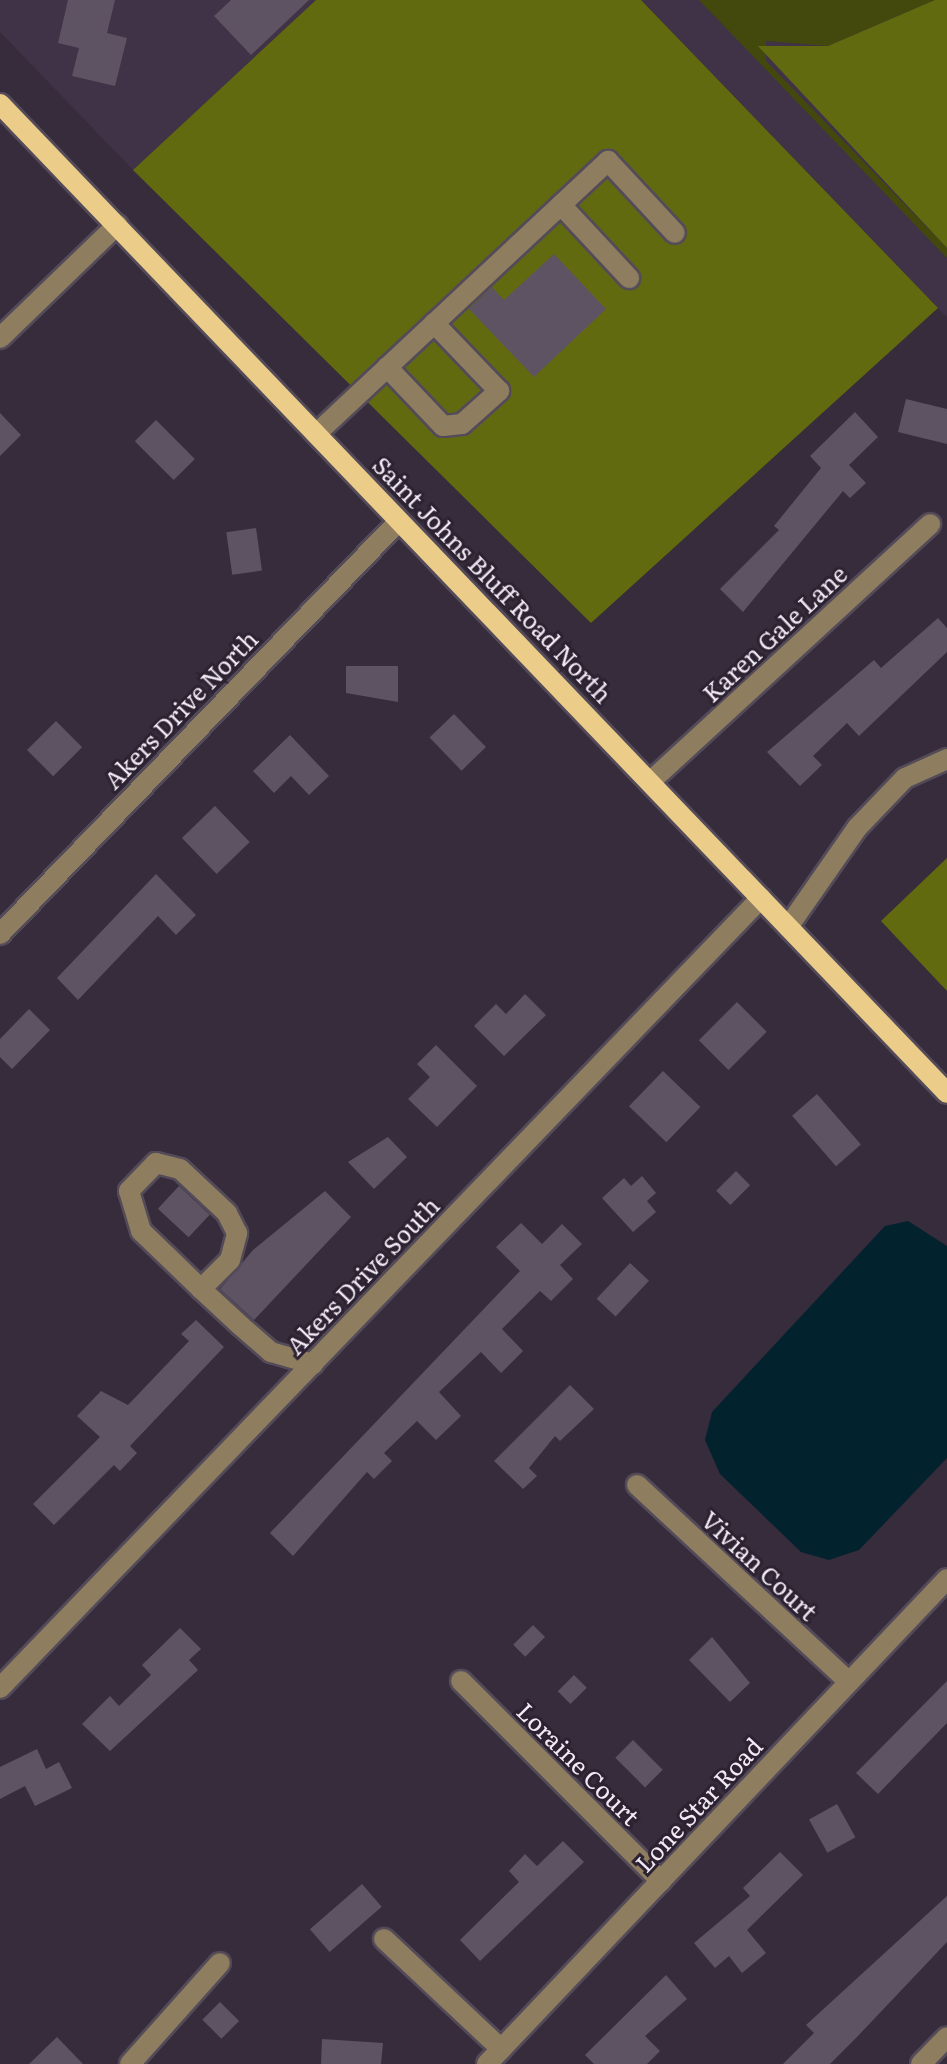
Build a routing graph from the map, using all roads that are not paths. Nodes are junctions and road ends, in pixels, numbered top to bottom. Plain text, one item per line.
1 (0, 104) edge
2 (561, 205) junction
3 (117, 225) junction
4 (675, 233) dead end
5 (629, 278) dead end
6 (434, 323) junction
7 (0, 338) edge
8 (387, 367) junction
9 (316, 434) junction
10 (399, 521) junction
11 (930, 524) dead end
12 (947, 759) edge
13 (652, 780) junction
14 (761, 898) junction
15 (788, 927) junction
16 (0, 934) edge
17 (947, 1093) edge
18 (201, 1289) junction
19 (313, 1364) junction
20 (637, 1485) dead end
21 (947, 1579) edge
22 (461, 1681) dead end
23 (849, 1682) junction
24 (0, 1688) edge
25 (661, 1881) junction
26 (384, 1939) dead end
27 (220, 1963) dead end
28 (947, 2037) edge
29 (501, 2049) junction
30 (130, 2064) edge
31 (487, 2064) edge
32 (921, 2064) edge

1 - 3 main road, Saint Johns Bluff Road North
2 - 4 street
2 - 5 street
2 - 6 street
3 - 7 street
3 - 9 main road, Saint Johns Bluff Road North
6 - 8 street
6 - 8 street
8 - 9 street
9 - 10 main road, Saint Johns Bluff Road North
10 - 13 main road, Saint Johns Bluff Road North
10 - 16 street, Akers Drive North
11 - 13 street, Karen Gale Lane
12 - 15 street
13 - 14 main road, Saint Johns Bluff Road North
14 - 15 main road, Saint Johns Bluff Road North
14 - 19 street, Akers Drive South
15 - 17 main road, Saint Johns Bluff Road North
18 - 18 street
18 - 19 street
19 - 24 street, Akers Drive South
20 - 23 street, Vivian Court
21 - 23 street, Lone Star Road
22 - 25 street, Loraine Court
23 - 25 street, Lone Star Road
25 - 29 street, Lone Star Road
26 - 29 street
27 - 30 street
28 - 32 street
29 - 31 street, Lone Star Road

